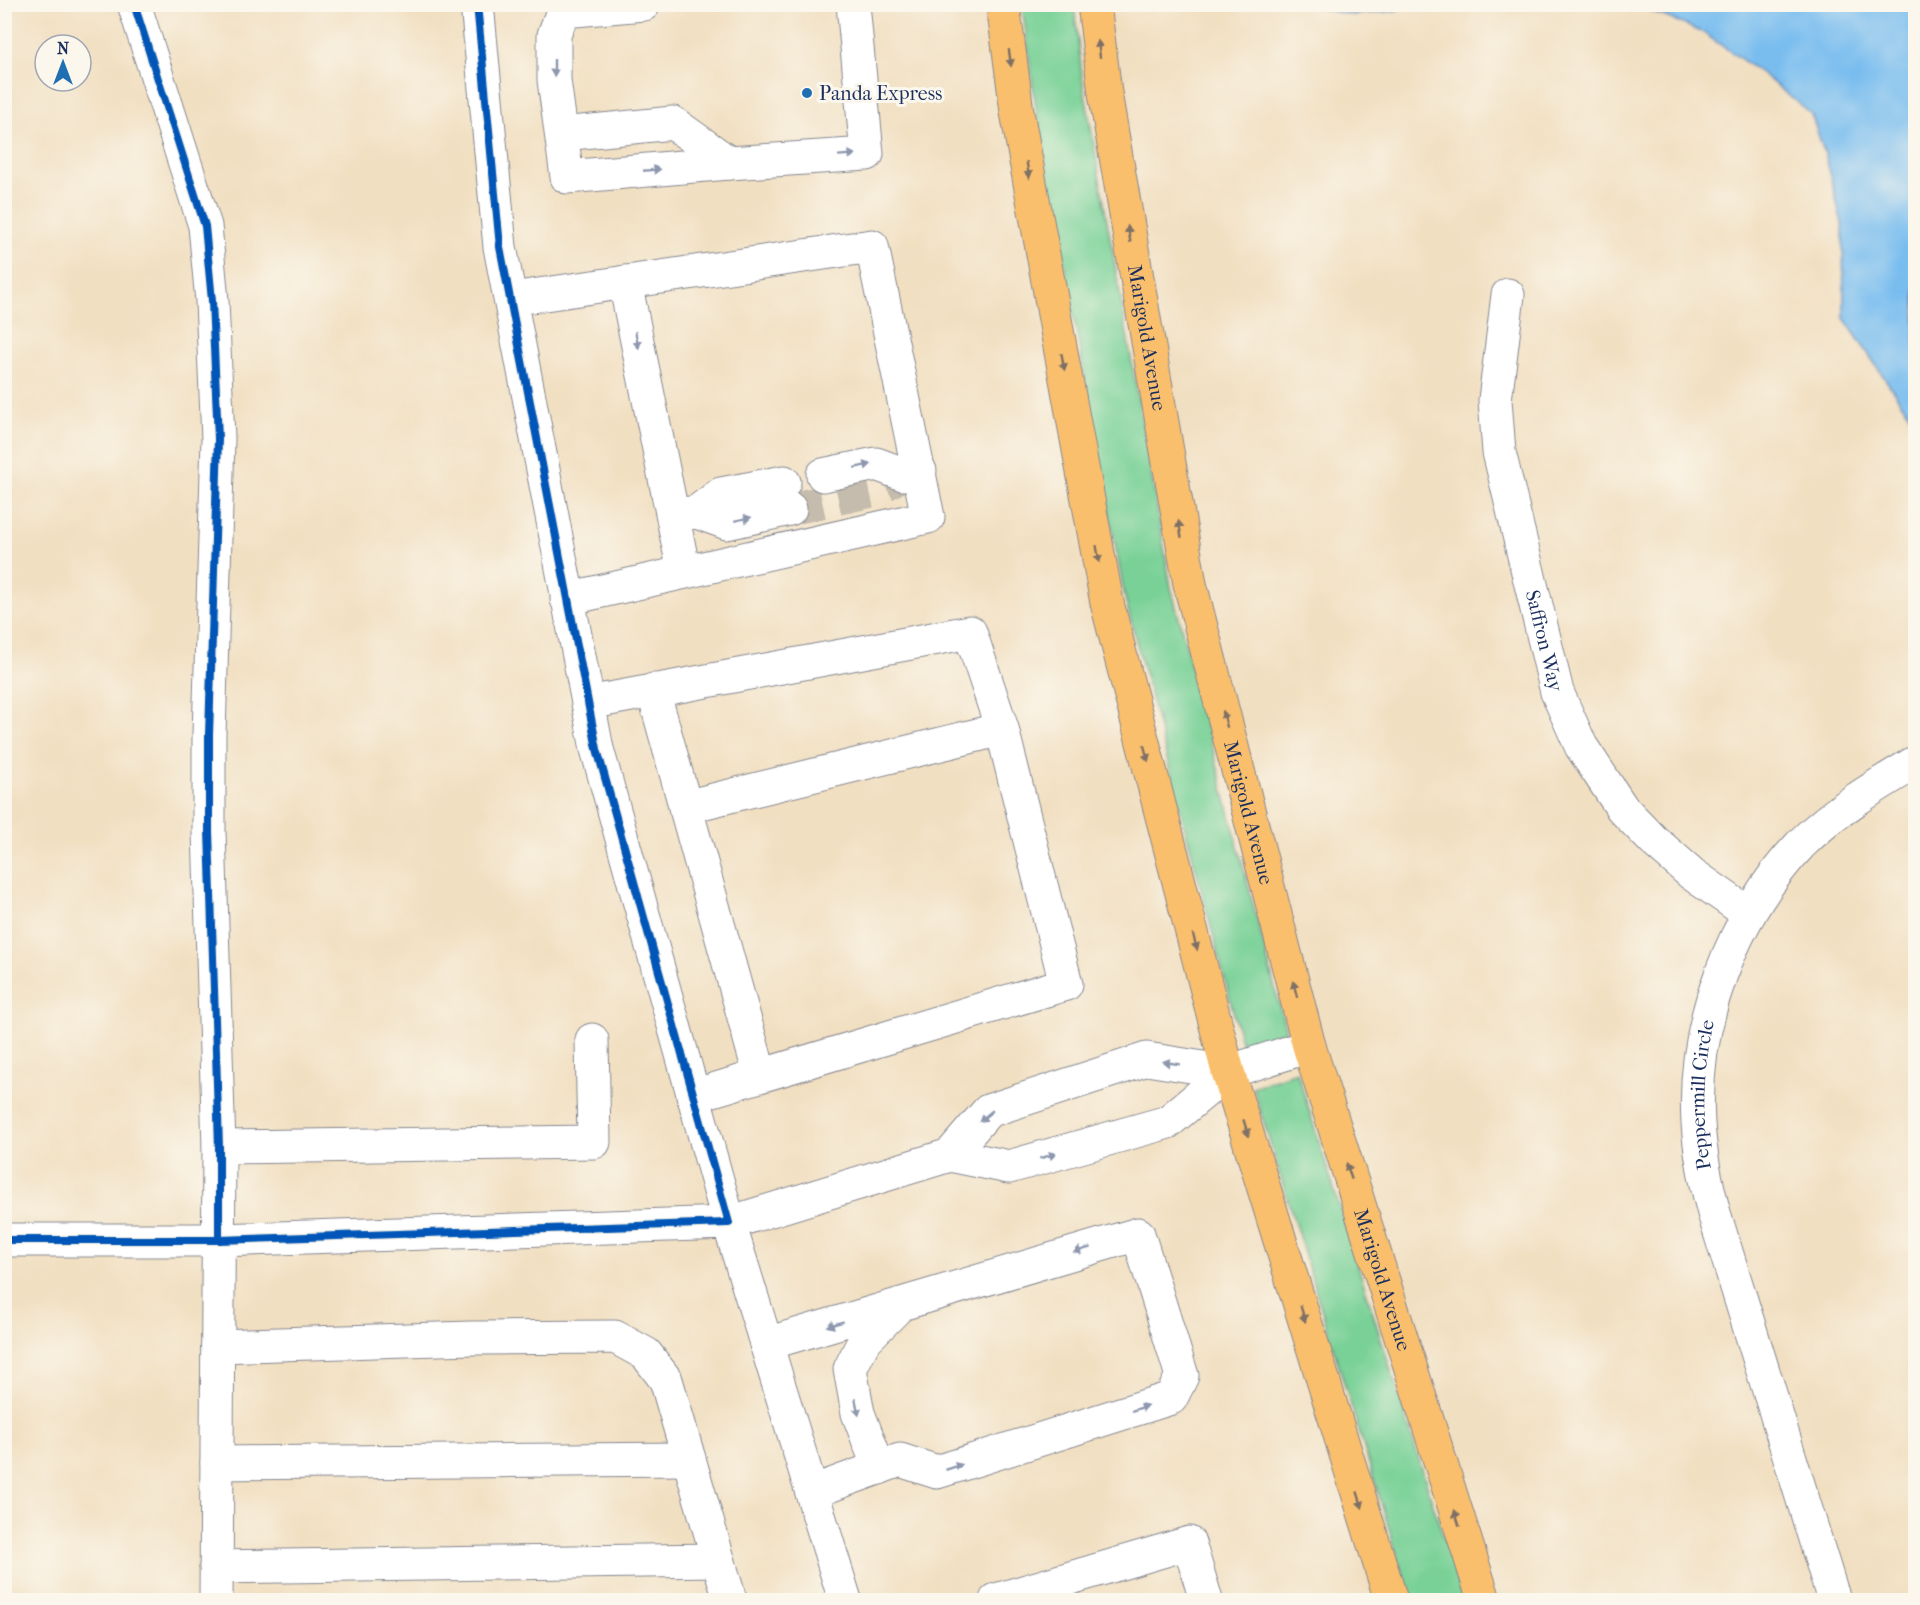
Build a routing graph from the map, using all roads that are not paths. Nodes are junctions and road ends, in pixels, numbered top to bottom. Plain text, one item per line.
1 (134, 4) edge
2 (477, 4) edge
3 (644, 4) edge
4 (853, 4) edge
5 (1003, 4) edge
6 (1094, 4) edge
7 (563, 8) edge
8 (562, 134) junction
9 (729, 163) junction
10 (625, 282) junction
11 (1508, 294) dead end
12 (511, 299) junction
13 (920, 471) junction
14 (823, 475) dead end
15 (787, 495) tunnel mouth
16 (685, 514) junction
17 (684, 572) junction
18 (567, 598) junction
19 (653, 690) junction
20 (588, 703) junction
21 (1002, 729) junction
22 (1916, 762) edge
23 (685, 807) junction
24 (1749, 914) junction
25 (592, 1040) dead end
26 (1309, 1046) junction
27 (1228, 1072) junction
28 (760, 1076) junction
29 (693, 1096) junction
30 (219, 1148) junction
31 (950, 1155) junction
32 (729, 1223) junction
33 (4, 1240) edge
34 (219, 1240) junction
35 (901, 1305) junction
36 (766, 1344) junction
37 (218, 1346) junction
38 (689, 1459) junction
39 (217, 1463) junction
40 (879, 1467) junction
41 (812, 1491) junction
42 (718, 1560) junction
43 (216, 1567) junction
44 (216, 1600) edge
45 (730, 1600) edge
46 (845, 1600) edge
47 (996, 1600) edge
48 (1206, 1600) edge
49 (1391, 1600) edge
50 (1484, 1600) edge
51 (1834, 1600) edge

1 - 30 street
2 - 12 street
3 - 7 street
9 -> 4 street
5 -> 27 main road
26 -> 6 main road, Marigold Avenue
7 -> 8 street
8 - 9 street
8 -> 9 street
10 - 12 street
10 - 13 street
10 -> 16 street
11 - 24 street, Saffron Way
12 - 18 street
14 -> 13 street
13 - 17 street
16 -> 15 street
16 - 17 street
17 - 18 street
18 - 20 street
19 - 20 street
19 - 21 street
19 - 23 street
20 - 29 street
21 - 23 street
21 - 28 street
22 - 24 street, Peppermill Circle
23 - 28 street
24 - 51 street, Peppermill Circle
25 - 30 street
26 - 27 street
50 -> 26 main road, Marigold Avenue
31 -> 27 street
27 -> 31 street
27 -> 49 main road
28 - 29 street
29 - 32 street
30 - 34 street
31 - 32 street
32 - 34 street
32 - 36 street
33 - 34 street
34 - 37 street
35 -> 36 street
35 -> 40 street
40 -> 35 street
36 - 41 street
37 - 38 street
37 - 39 street
38 - 39 street
38 - 42 street
39 - 43 street
40 - 41 street
41 - 46 street
42 - 43 street
42 - 45 street
43 - 44 street
47 - 48 street

